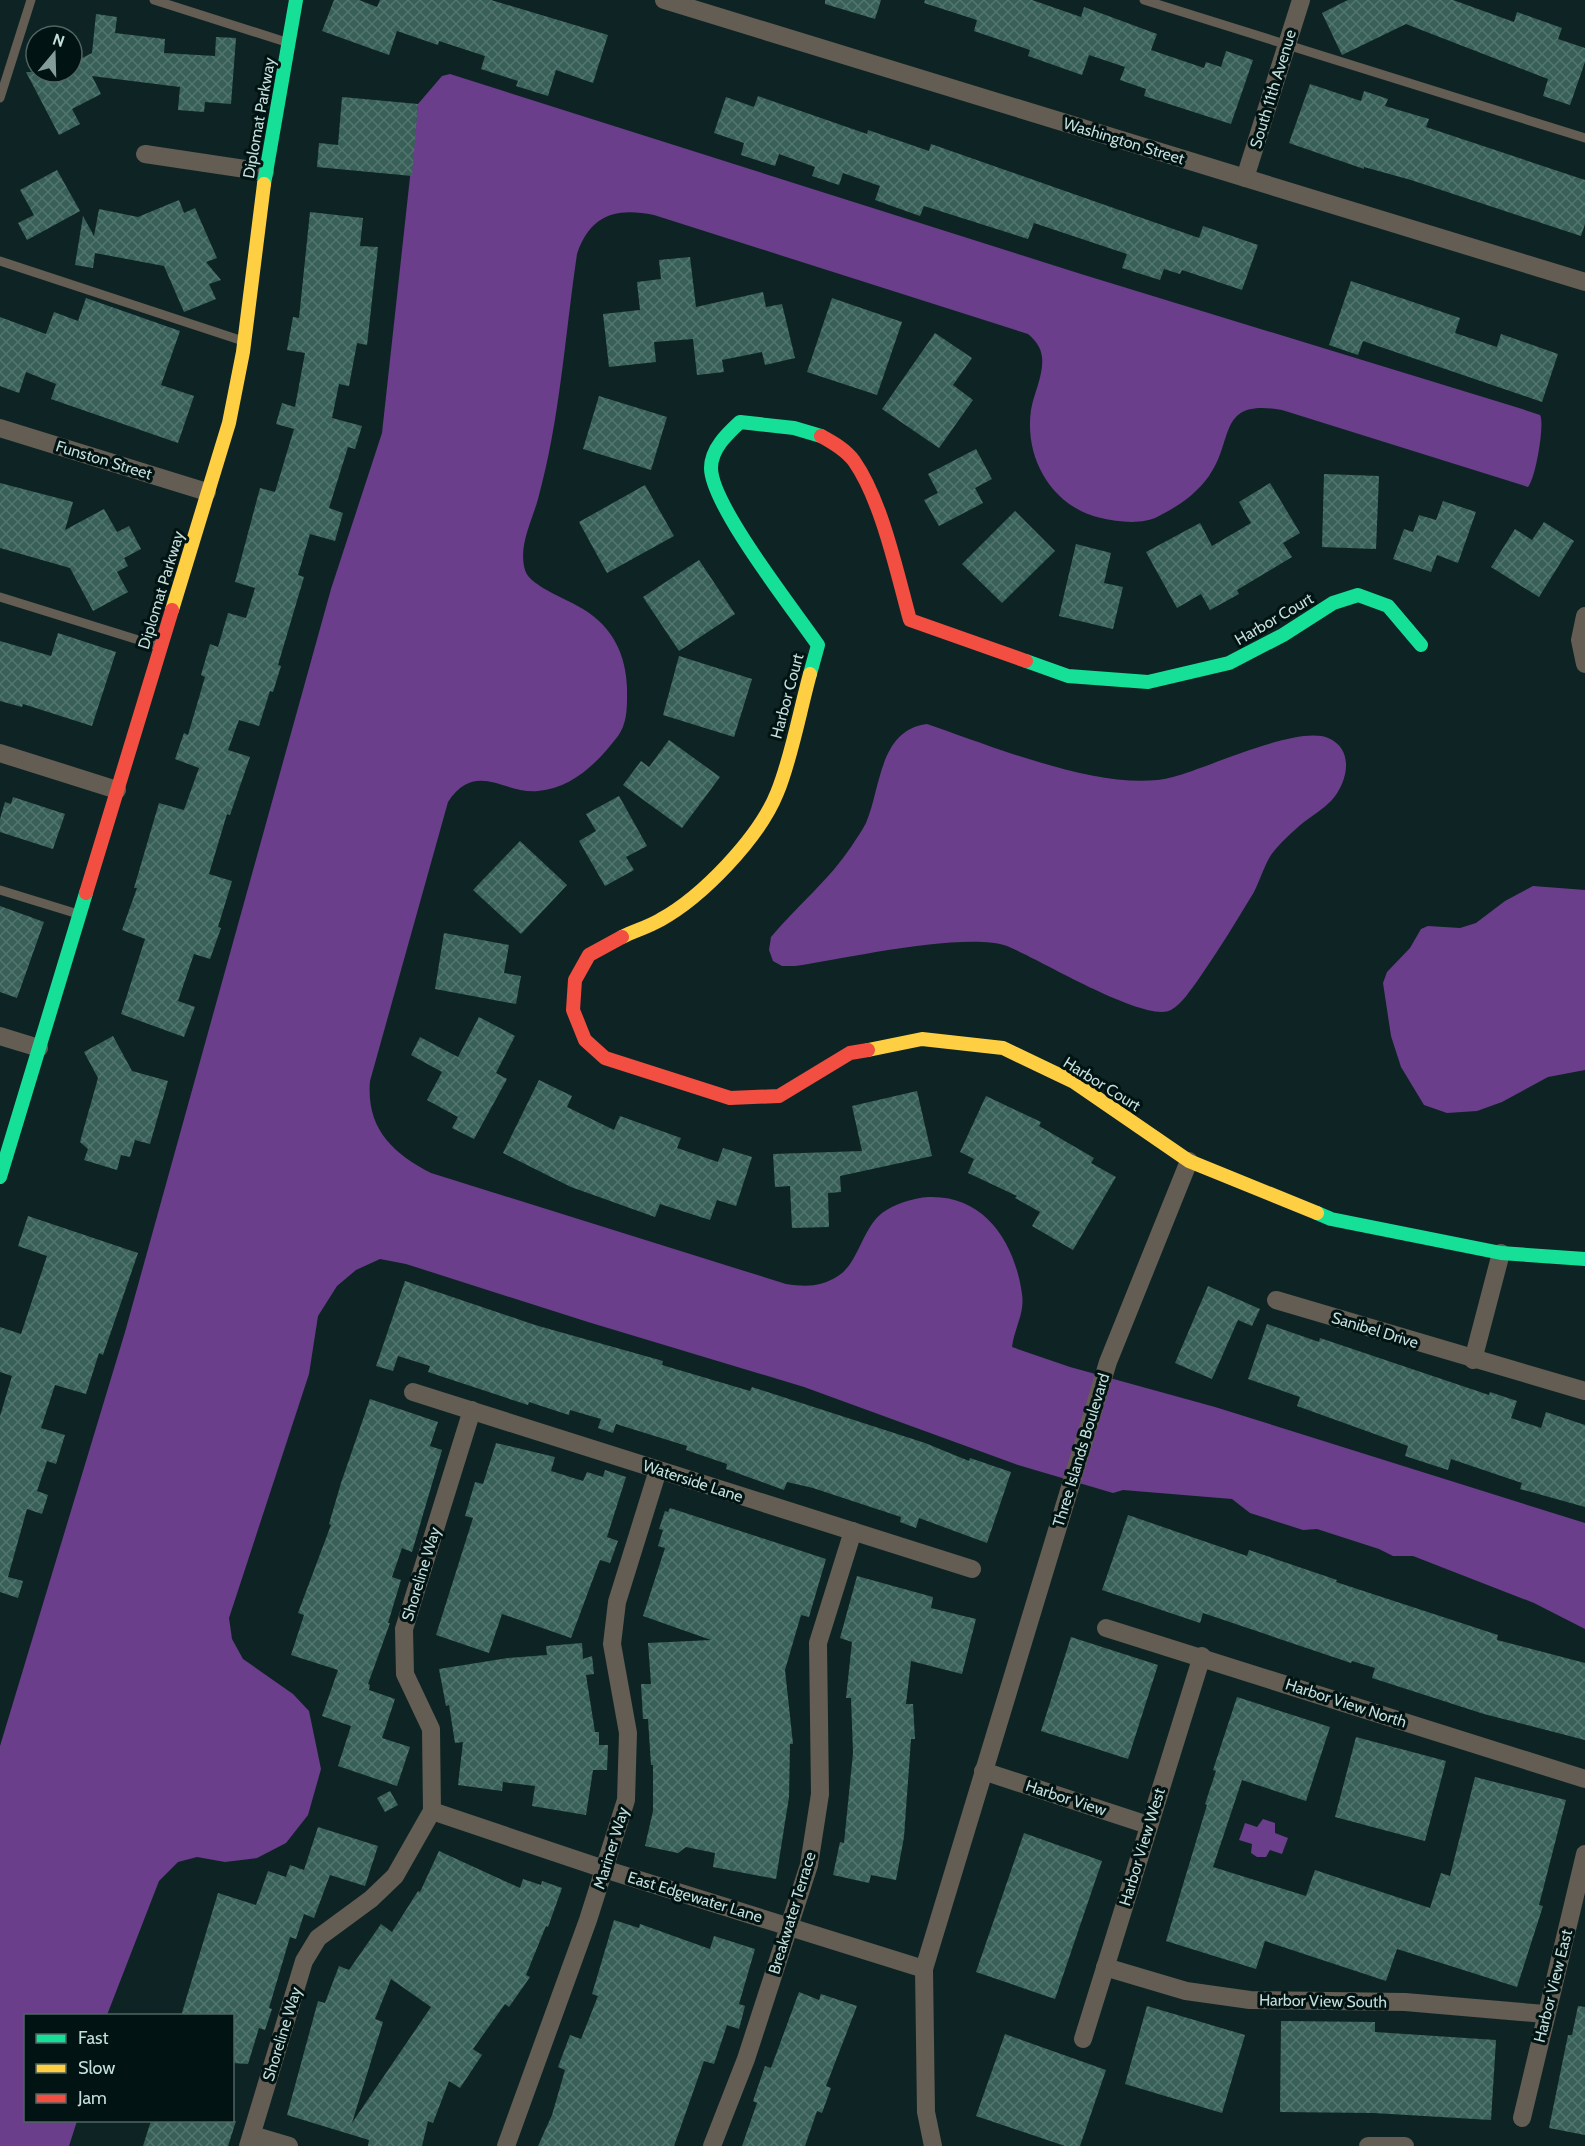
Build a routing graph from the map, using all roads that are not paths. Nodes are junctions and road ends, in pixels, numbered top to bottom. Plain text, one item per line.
1 (31, 0) edge
2 (154, 0) edge
3 (296, 0) edge
4 (664, 0) edge
5 (1143, 0) edge
6 (1301, 0) edge
7 (288, 43) junction
8 (1287, 45) junction
9 (0, 98) edge
10 (1585, 138) edge
11 (145, 154) dead end
12 (265, 172) junction
13 (1245, 178) junction
14 (0, 261) edge
15 (1585, 282) edge
16 (244, 342) junction
17 (0, 428) edge
18 (207, 492) junction
19 (0, 597) edge
20 (1585, 616) edge
21 (1421, 645) dead end
22 (160, 647) junction
23 (1585, 664) edge
24 (0, 753) edge
25 (117, 790) junction
26 (0, 890) edge
27 (80, 914) junction
28 (0, 1036) edge
29 (39, 1048) junction
30 (1189, 1161) junction
31 (0, 1177) edge
32 (1502, 1253) junction
33 (1585, 1259) edge
34 (1276, 1300) dead end
35 (1473, 1360) junction
36 (413, 1392) dead end
37 (1585, 1392) edge
38 (472, 1410) junction
39 (658, 1470) junction
40 (853, 1531) junction
41 (972, 1569) dead end
42 (1106, 1628) dead end
43 (1202, 1656) junction
44 (983, 1771) junction
45 (1585, 1779) edge
46 (432, 1811) junction
47 (1148, 1825) junction
48 (1585, 1854) edge
49 (604, 1869) junction
50 (788, 1925) junction
51 (1106, 1967) junction
52 (924, 1969) junction
53 (1545, 2014) junction
54 (1083, 2039) dead end
55 (1522, 2118) dead end
56 (250, 2140) edge
57 (288, 2146) edge
58 (506, 2146) edge
59 (712, 2146) edge
60 (933, 2146) edge
61 (1368, 2146) edge
62 (1405, 2146) edge

1 - 9 lane
2 - 7 lane
3 - 7 street, Diplomat Parkway
4 - 13 street, Washington Street
5 - 8 lane
6 - 8 street, South 11th Avenue
7 - 12 street, Diplomat Parkway
8 - 10 lane
8 - 13 street, South 11th Avenue
11 - 12 street
12 - 16 street, Diplomat Parkway
13 - 15 street, Washington Street
14 - 16 lane
16 - 18 street, Diplomat Parkway
17 - 18 street, Funston Street
18 - 22 street, Diplomat Parkway
19 - 22 lane
20 - 23 street
21 - 30 street, Harbor Court
22 - 25 street, Diplomat Parkway
24 - 25 street
25 - 27 street, Diplomat Parkway
26 - 27 lane
27 - 29 street, Diplomat Parkway
28 - 29 street
29 - 31 street, Diplomat Parkway
30 - 32 street
30 - 44 street, Three Islands Boulevard
32 - 33 street
32 - 35 street
34 - 35 street, Sanibel Drive
35 - 37 street, Sanibel Drive
36 - 38 street, Waterside Lane
38 - 39 street, Waterside Lane
38 - 46 street, Shoreline Way
39 - 40 street, Waterside Lane
39 - 49 street, Mariner Way
40 - 41 street, Waterside Lane
40 - 50 street, Breakwater Terrace
42 - 43 street, Harbor View North
43 - 45 street, Harbor View North
43 - 47 street, Harbor View West
44 - 47 street, Harbor View
44 - 52 street, Three Islands Boulevard
46 - 49 street, East Edgewater Lane
46 - 56 street, Shoreline Way
47 - 51 street, Harbor View West
48 - 53 street, Harbor View East
49 - 50 street, East Edgewater Lane
49 - 58 street, Mariner Way
50 - 52 street, East Edgewater Lane
50 - 59 street, Breakwater Terrace
51 - 53 street, Harbor View South
51 - 54 street, Harbor View West
52 - 60 street, Three Islands Boulevard
53 - 55 street, Harbor View East
56 - 57 street
61 - 62 street

